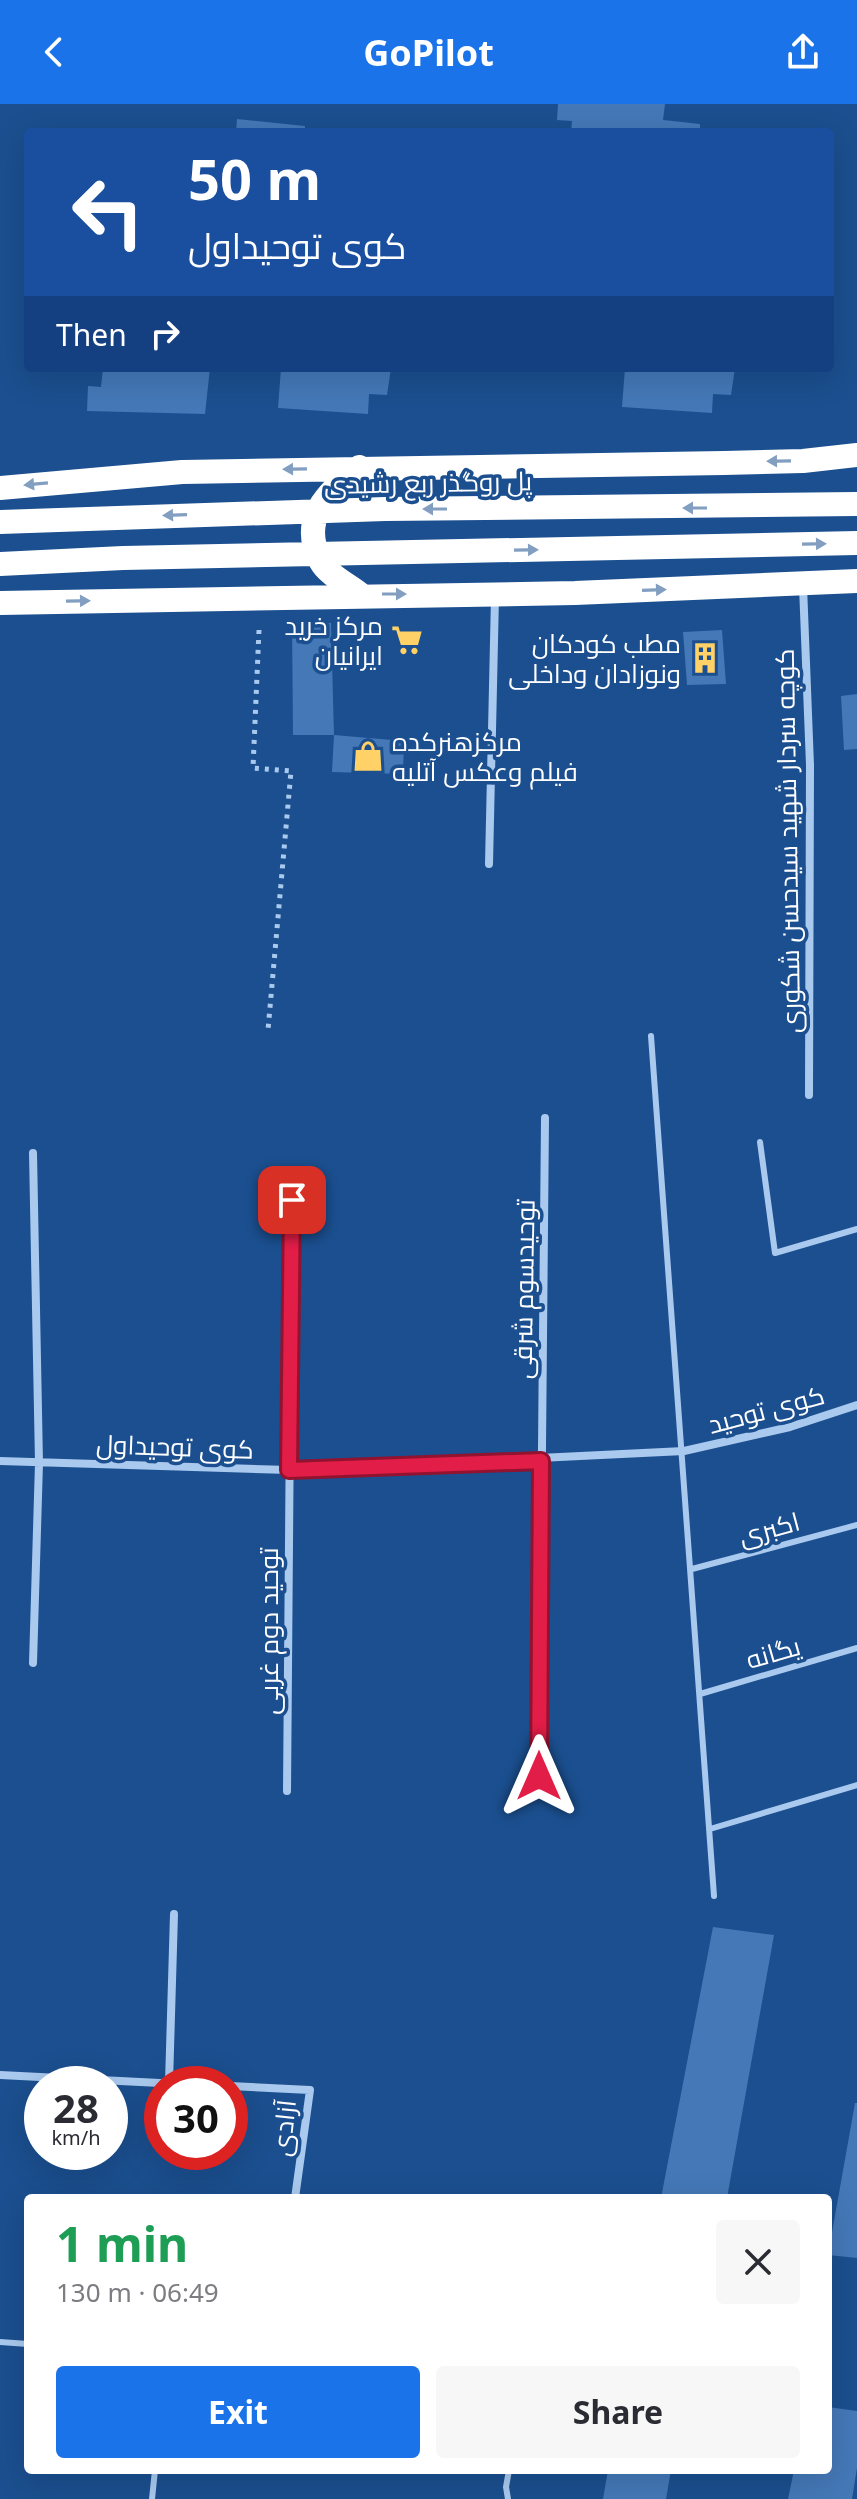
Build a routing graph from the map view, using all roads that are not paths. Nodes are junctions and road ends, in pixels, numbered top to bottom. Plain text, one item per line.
1 (857, 455) edge
2 (359, 467) junction
3 (0, 488) edge
4 (857, 504) edge
5 (0, 522) edge
6 (857, 543) edge
7 (0, 564) edge
8 (857, 581) edge
9 (803, 586) junction
10 (495, 593) junction
11 (360, 594) junction
12 (0, 603) edge
13 (489, 864) dead end
14 (651, 1036) dead end
15 (809, 1095) dead end
16 (545, 1118) dead end
17 (760, 1142) dead end
18 (33, 1153) dead end
19 (292, 1170) dead end
20 (857, 1229) edge
21 (857, 1405) edge
22 (684, 1451) junction
23 (0, 1461) edge
24 (541, 1461) junction
25 (39, 1463) junction
26 (289, 1470) junction
27 (857, 1525) edge
28 (692, 1569) junction
29 (857, 1648) edge
30 (33, 1663) dead end
31 (700, 1694) junction
32 (539, 1776) dead end
33 (857, 1785) edge
34 (287, 1791) dead end
35 (710, 1829) junction
36 (714, 1896) dead end
37 (174, 1914) dead end
38 (170, 2066) edge
39 (0, 2075) edge
40 (144, 2082) edge
41 (248, 2087) edge
42 (296, 2194) edge
43 (0, 2342) edge
44 (24, 2344) edge
45 (155, 2474) edge
46 (508, 2474) edge
47 (152, 2499) edge
48 (508, 2499) edge

1 -> 2 highway
2 -> 3 highway
2 - 11 highway
4 -> 5 highway, پل روگذر ربع رشیدی
7 -> 6 highway
8 - 9 highway
10 -> 9 highway
9 - 15 street, کوچه سردار شهید سیدحسن شکوری
11 -> 10 highway
10 - 13 street
12 -> 11 highway
14 - 22 lane
16 - 24 street, توحیدسوم شرقی
17 - 20 lane
18 - 25 street
19 - 26 street, توحید دوم غربی
21 - 22 street, کوی توحید
22 - 24 street, کوی توحیداول
22 - 28 lane
23 - 25 street, کوی توحیداول
24 - 26 street, کوی توحیداول
24 - 32 street, توحیدسوم شرقی
25 - 26 street, کوی توحیداول
25 - 30 street
26 - 34 street, توحید دوم غربی
27 - 28 lane, اکبری
28 - 31 lane
29 - 31 lane, یگانه
31 - 35 lane
33 - 35 lane
35 - 36 lane
37 - 38 street
39 - 40 street
41 - 42 street, آزادی
43 - 44 lane
45 - 47 lane
46 - 48 lane

